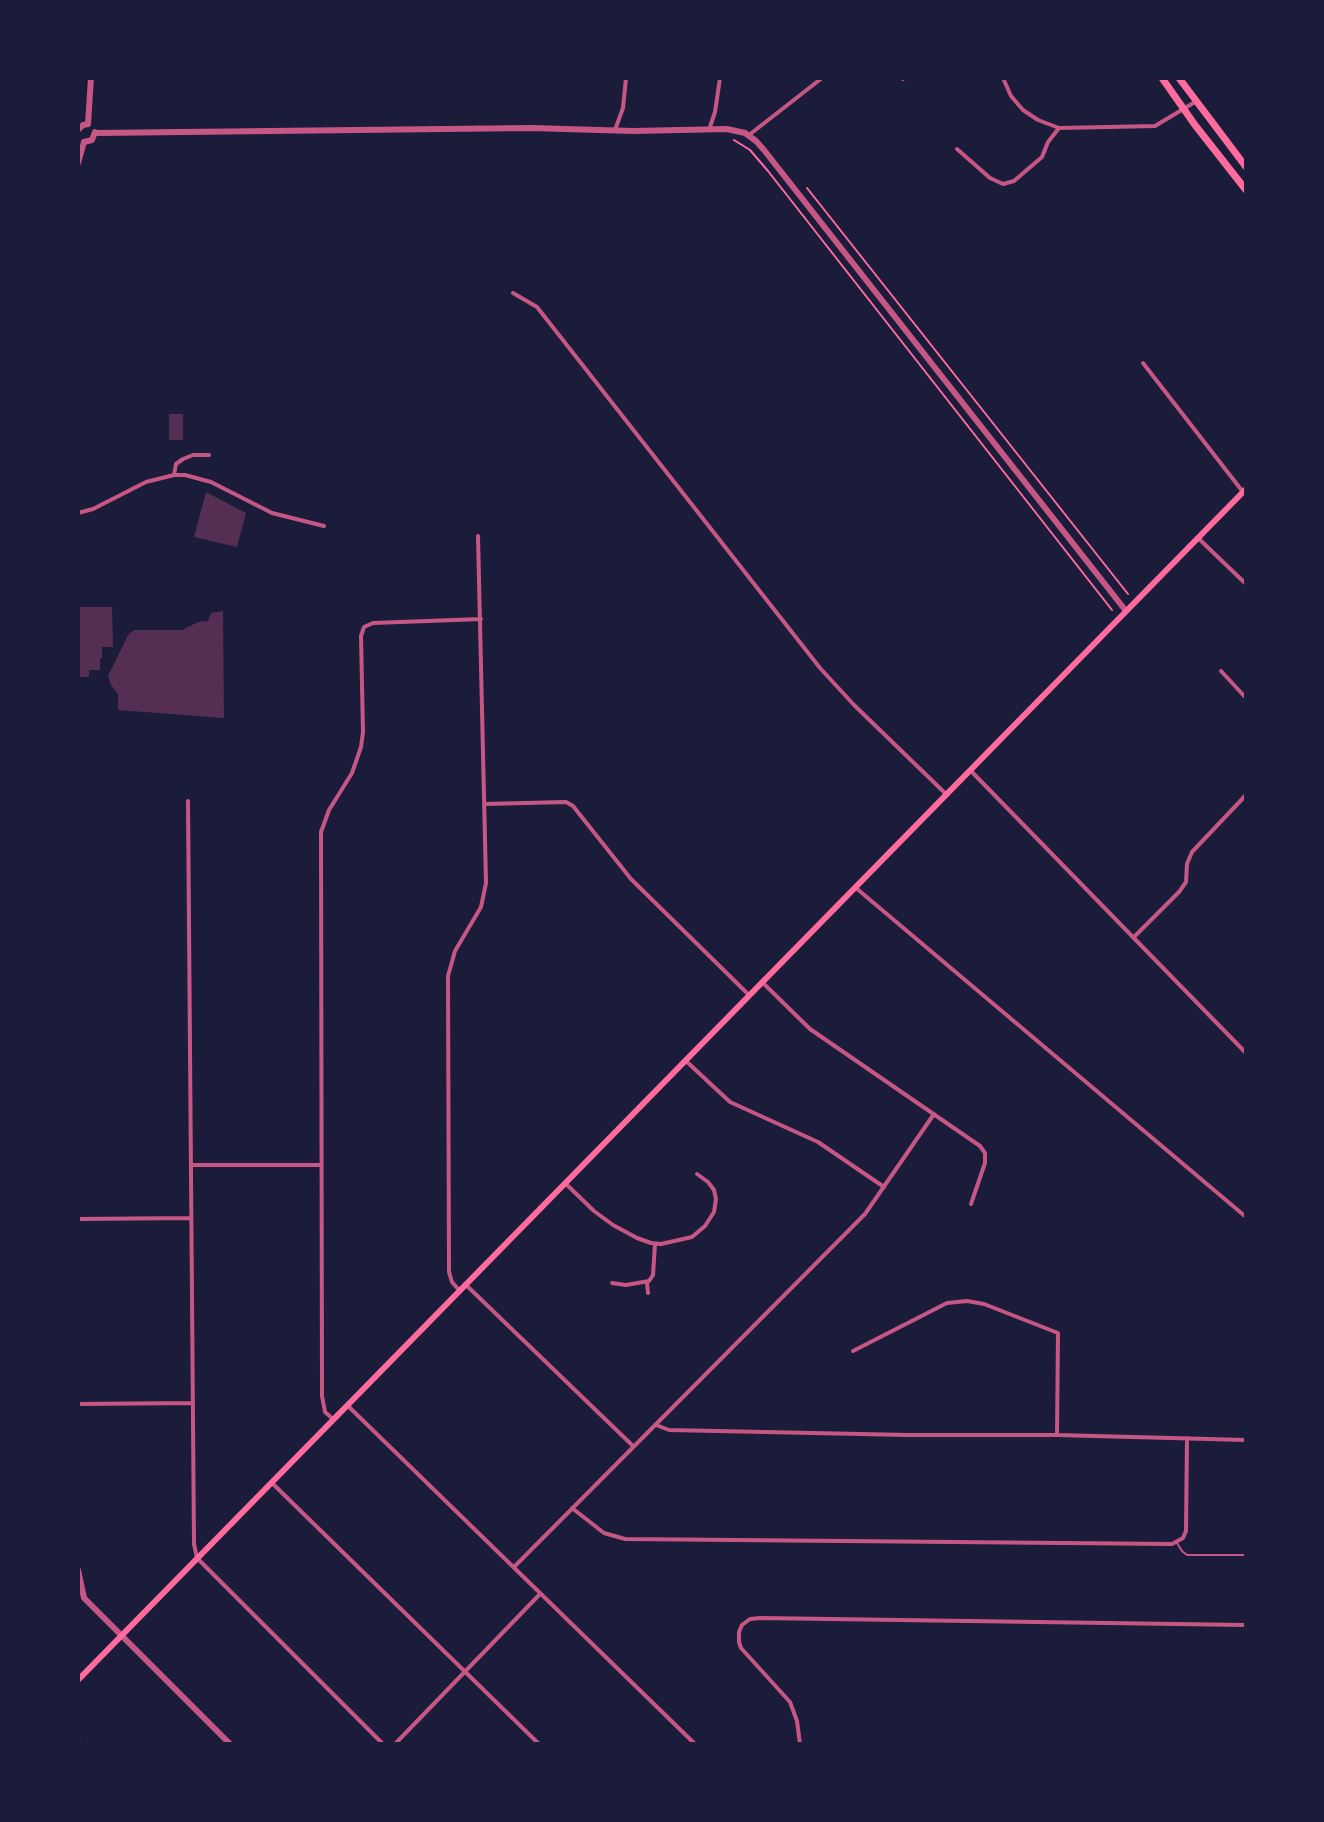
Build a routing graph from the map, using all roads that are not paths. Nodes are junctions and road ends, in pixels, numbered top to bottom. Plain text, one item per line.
1 (91, 78) edge
2 (626, 78) edge
3 (720, 78) edge
4 (822, 78) edge
5 (1003, 78) edge
6 (1162, 78) edge
7 (1179, 78) edge
8 (1196, 101) junction
9 (1184, 109) junction
10 (88, 124) junction
11 (1059, 128) junction
12 (615, 130) junction
13 (709, 130) junction
14 (78, 133) edge
15 (96, 133) junction
16 (749, 135) junction
17 (84, 142) junction
18 (957, 149) dead end
19 (78, 163) edge
20 (1246, 167) edge
21 (1246, 190) edge
22 (513, 293) dead end
23 (1143, 363) dead end
24 (209, 455) dead end
25 (174, 475) junction
26 (1244, 490) edge
27 (78, 513) edge
28 (324, 526) dead end
29 (478, 536) dead end
30 (1198, 538) junction
31 (1246, 584) edge
32 (1126, 611) junction
33 (481, 619) junction
34 (1221, 671) dead end
35 (1246, 698) edge
36 (971, 771) junction
37 (947, 795) junction
38 (1246, 795) edge
39 (188, 801) dead end
40 (485, 804) junction
41 (856, 888) junction
42 (1134, 937) junction
43 (762, 982) junction
44 (749, 995) junction
45 (1246, 1053) edge
46 (686, 1061) junction
47 (934, 1114) junction
48 (192, 1165) junction
49 (321, 1165) junction
50 (697, 1174) dead end
51 (565, 1183) junction
52 (884, 1187) junction
53 (971, 1204) dead end
54 (1246, 1217) edge
55 (191, 1218) junction
56 (78, 1219) edge
57 (655, 1244) junction
58 (612, 1283) dead end
59 (647, 1283) junction
60 (465, 1284) junction
61 (459, 1290) junction
62 (648, 1293) dead end
63 (853, 1351) dead end
64 (193, 1403) junction
65 (78, 1404) edge
66 (346, 1405) junction
67 (333, 1419) junction
68 (656, 1425) junction
69 (1057, 1435) junction
70 (1187, 1438) junction
71 (1246, 1440) edge
72 (633, 1446) junction
73 (272, 1482) junction
74 (572, 1508) junction
75 (1177, 1542) junction
76 (1246, 1555) edge
77 (197, 1558) junction
78 (514, 1567) junction
79 (78, 1570) edge
80 (540, 1594) junction
81 (81, 1598) edge
82 (1246, 1625) edge
83 (122, 1635) junction
84 (466, 1671) junction
85 (78, 1680) edge
86 (230, 1744) edge
87 (383, 1744) edge
88 (395, 1744) edge
89 (539, 1744) edge
90 (695, 1744) edge
91 (800, 1744) edge

1 - 10 street
2 - 12 street
3 - 13 street
4 - 16 street
5 - 11 street
6 - 9 main road
7 - 8 main road
8 - 9 street
8 - 20 main road
9 - 11 street
9 - 21 main road
10 - 14 street
10 - 15 street
11 - 18 street
12 - 13 street
12 - 15 street
13 - 16 street
14 - 17 street
15 - 17 street
16 - 32 street
17 - 19 street
22 - 37 street
23 - 26 street
24 - 25 street
25 - 27 street
25 - 28 street
26 - 30 main road
29 - 33 street
30 - 31 street
30 - 32 main road
32 - 36 main road
33 - 40 street
33 - 49 street
34 - 35 street
36 - 37 main road
36 - 42 street
37 - 41 main road
38 - 42 street
39 - 48 street
40 - 44 street
40 - 61 street
41 - 43 main road
41 - 54 street
42 - 45 street
43 - 44 main road
43 - 47 street
44 - 46 main road
46 - 51 main road
46 - 52 street
47 - 52 street
47 - 53 street
48 - 49 street
48 - 55 street
49 - 67 street
50 - 57 street
51 - 57 street
51 - 60 main road
52 - 68 street
55 - 56 street
55 - 64 street
57 - 59 street
58 - 59 street
59 - 62 street
60 - 61 main road
60 - 72 street
61 - 66 main road
63 - 69 street
64 - 65 street
64 - 77 street
66 - 67 main road
66 - 78 street
67 - 73 main road
68 - 69 street
68 - 72 street
69 - 70 street
70 - 71 street
70 - 75 street
72 - 74 street
73 - 77 main road
73 - 84 street
74 - 75 street
74 - 78 street
75 - 76 lane
77 - 83 main road
77 - 87 street
78 - 80 street
79 - 81 street
80 - 84 street
80 - 90 street
81 - 83 street
82 - 91 street
83 - 85 main road
83 - 86 street
84 - 88 street
84 - 89 street

